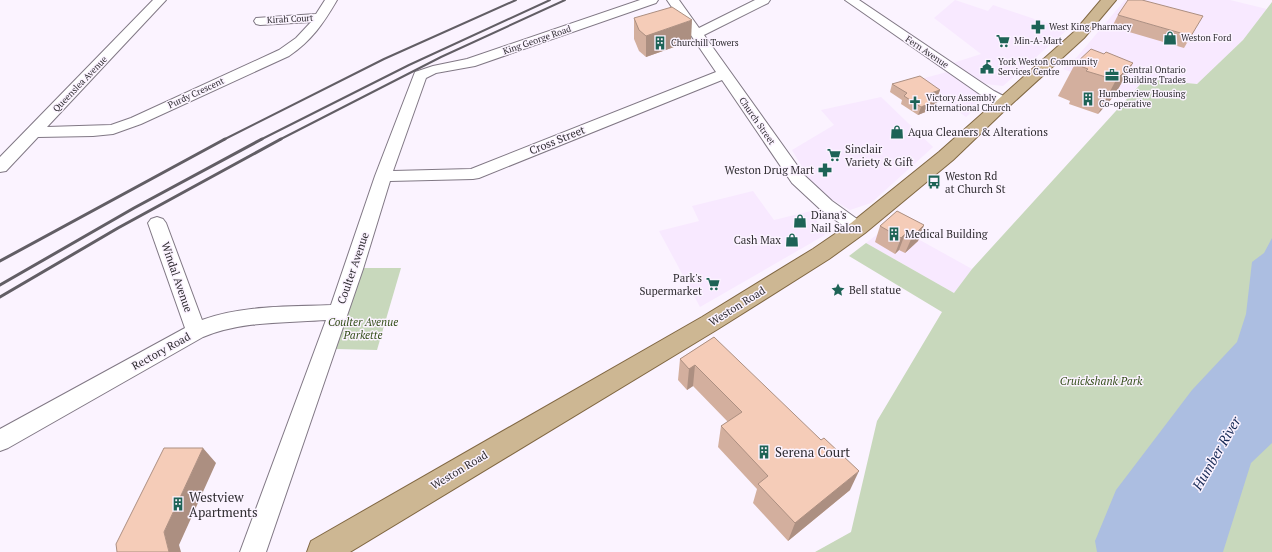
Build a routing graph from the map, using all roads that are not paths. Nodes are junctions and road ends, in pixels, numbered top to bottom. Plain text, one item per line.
1 (160, 0) edge
2 (331, 0) edge
3 (652, 0) edge
4 (673, 0) edge
5 (764, 0) edge
6 (851, 0) edge
7 (1109, 0) edge
8 (320, 18) junction
9 (260, 21) dead end
10 (696, 34) junction
11 (724, 74) junction
12 (420, 75) joint
13 (1004, 102) junction
14 (34, 132) junction
15 (0, 167) edge
16 (383, 176) junction
17 (158, 223) dead end
18 (858, 228) junction
19 (338, 312) junction
20 (196, 331) junction
21 (0, 440) edge
22 (253, 552) edge
23 (322, 552) edge

1 - 14 street, Queenslea Avenue
2 - 8 street, Purdy Crescent
3 - 12 street, King George Road
4 - 10 street, Church Street
5 - 10 street
6 - 13 street, Fern Avenue
7 - 13 main road, Weston Road
8 - 9 street, Kirah Court
8 - 14 street, Purdy Crescent
10 - 11 street, Church Street
11 - 16 street, Cross Street
11 - 18 street, Church Street
12 - 16 street, Coulter Avenue
13 - 18 main road, Weston Road
14 - 15 street, Queenslea Avenue
16 - 19 street, Coulter Avenue
17 - 20 street, Windal Avenue
18 - 23 main road, Weston Road
19 - 20 street, Rectory Road
19 - 22 street, Coulter Avenue
20 - 21 street, Rectory Road

